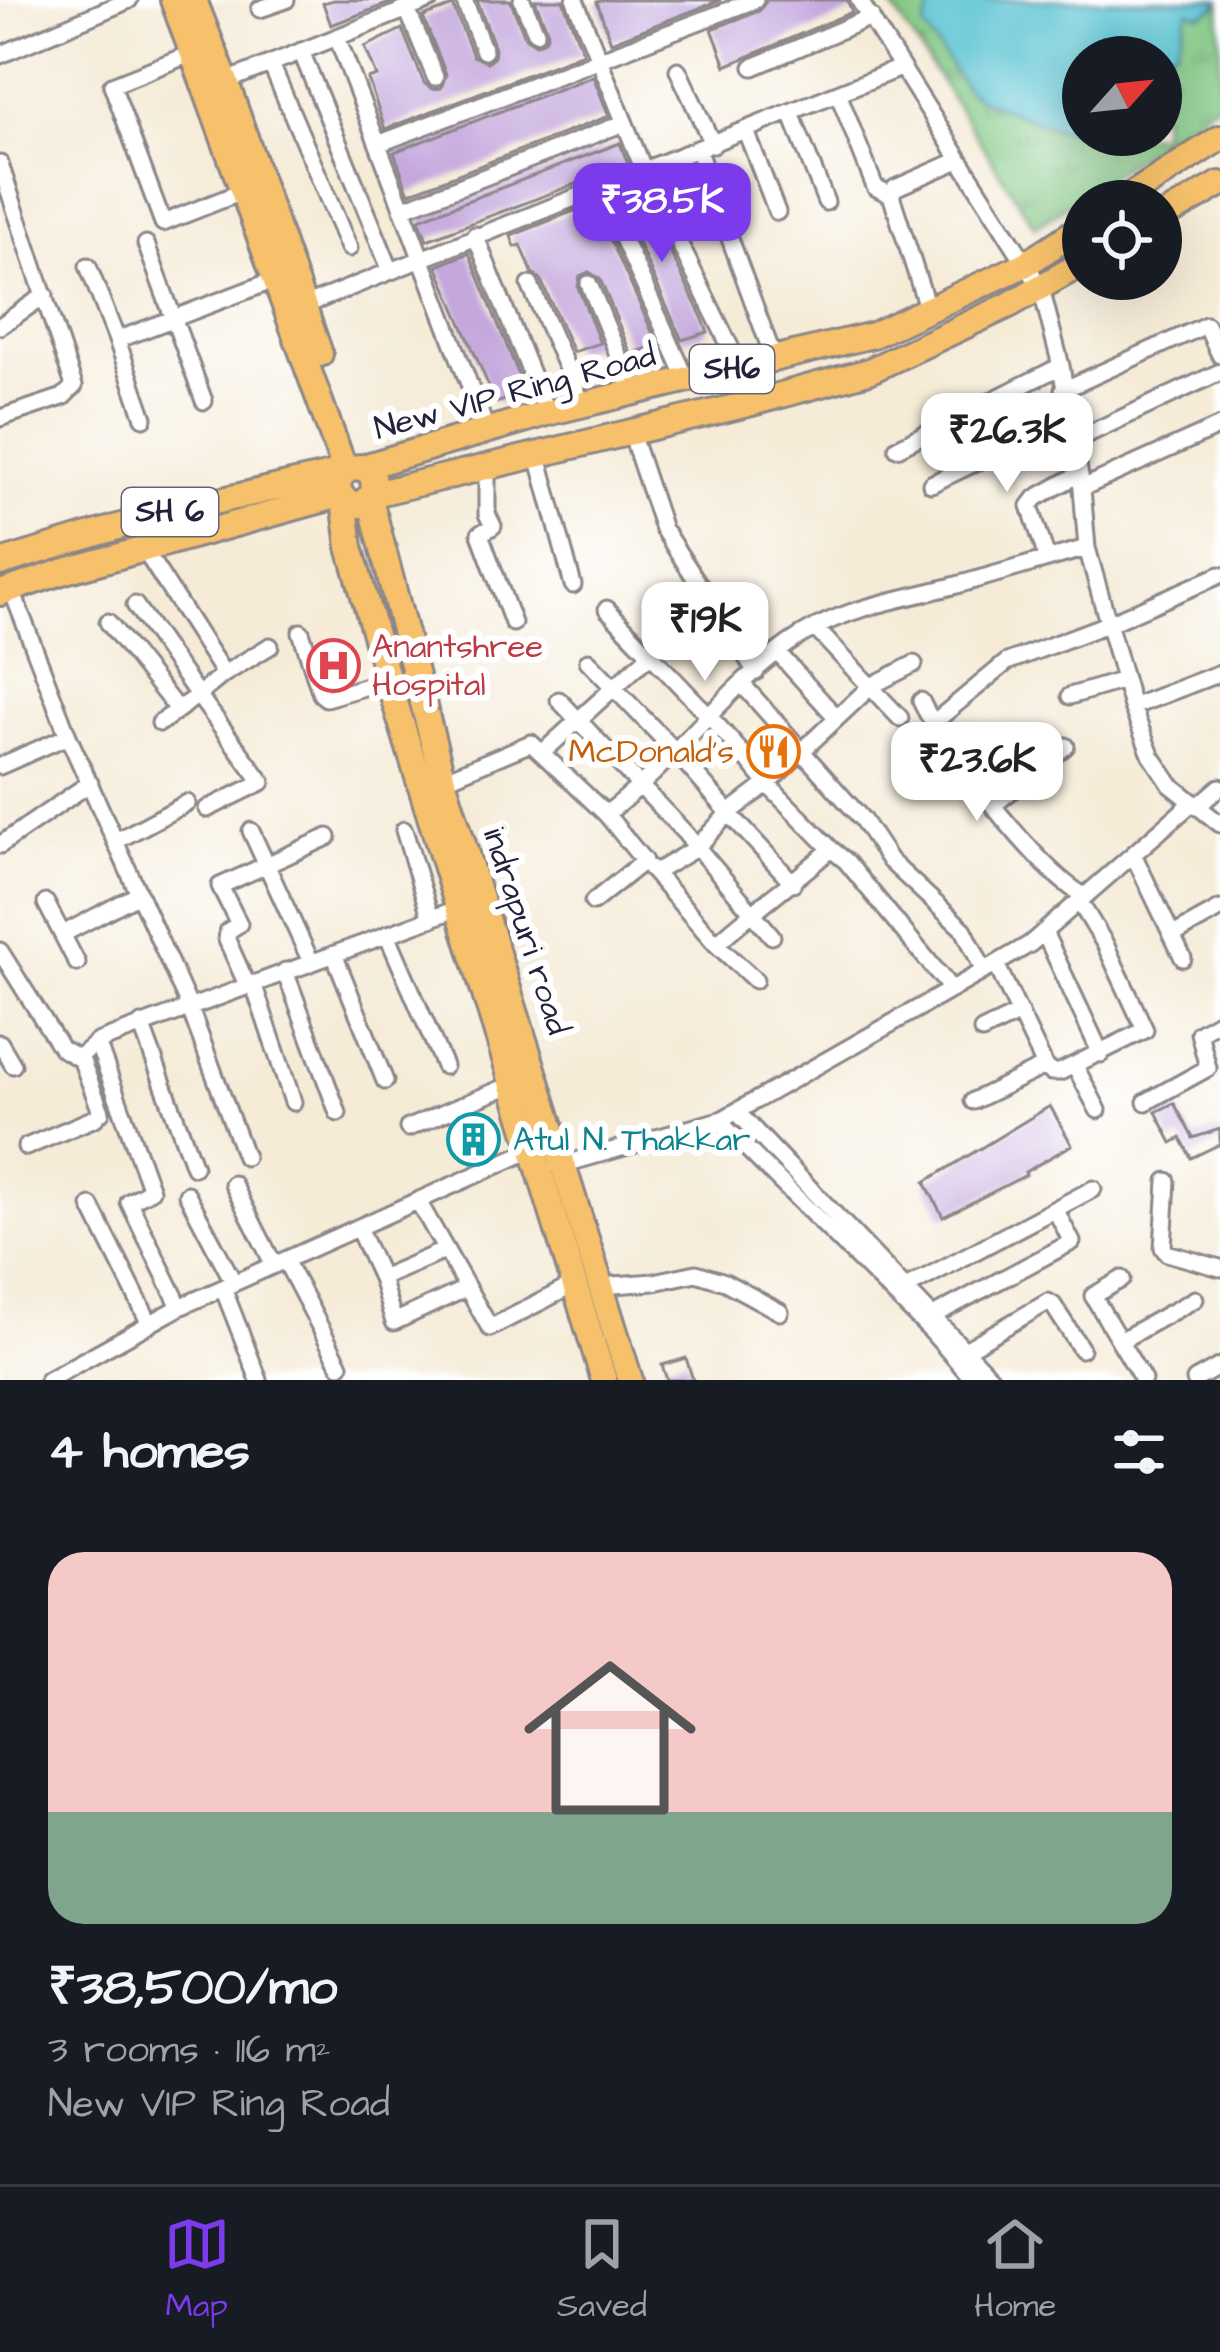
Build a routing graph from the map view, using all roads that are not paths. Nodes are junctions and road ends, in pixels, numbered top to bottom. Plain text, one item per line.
1 (129, 0) edge
2 (173, 0) edge
3 (194, 0) edge
4 (286, 0) edge
5 (430, 0) edge
6 (464, 0) edge
7 (522, 0) edge
8 (755, 0) edge
9 (859, 0) edge
10 (580, 1) edge
11 (90, 8) edge
12 (260, 9) dead end
13 (407, 9) junction
14 (871, 17) junction
15 (536, 32) dead end
16 (337, 37) junction
17 (302, 51) junction
18 (484, 51) dead end
19 (195, 52) junction
20 (1, 53) edge
21 (600, 62) junction
22 (271, 64) junction
23 (753, 67) dead end
24 (900, 68) junction
25 (678, 70) dead end
26 (435, 77) dead end
27 (217, 85) junction
28 (838, 93) junction
29 (790, 113) junction
30 (624, 123) junction
31 (746, 131) junction
32 (1220, 138) edge
33 (378, 144) junction
34 (705, 148) junction
35 (959, 160) junction
36 (0, 164) edge
37 (645, 173) junction
38 (1155, 180) edge
39 (1220, 184) edge
40 (600, 188) junction
41 (244, 191) junction
42 (891, 195) junction
43 (826, 202) dead end
44 (1182, 206) edge
45 (402, 209) junction
46 (777, 212) dead end
47 (475, 235) junction
48 (1062, 240) edge
49 (146, 244) dead end
50 (350, 248) dead end
51 (420, 256) junction
52 (1026, 264) junction
53 (88, 266) dead end
54 (390, 268) junction
55 (284, 276) junction
56 (1062, 276) edge
57 (589, 284) dead end
58 (530, 285) dead end
59 (1041, 288) junction
60 (45, 295) junction
61 (296, 309) junction
62 (928, 310) junction
63 (174, 319) junction
64 (0, 326) edge
65 (117, 340) junction
66 (1220, 355) edge
67 (774, 359) junction
68 (1060, 366) junction
69 (740, 368) junction
70 (1220, 373) edge
71 (687, 380) junction
72 (1063, 390) junction
73 (634, 393) junction
74 (204, 401) dead end
75 (583, 405) junction
76 (547, 413) junction
77 (0, 418) edge
78 (144, 418) dead end
79 (1067, 418) junction
80 (1220, 426) edge
81 (487, 431) junction
82 (631, 434) junction
83 (1071, 442) junction
84 (897, 448) dead end
85 (538, 456) junction
86 (487, 469) junction
87 (1081, 481) junction
88 (355, 483) junction
89 (932, 484) dead end
90 (1087, 548) junction
91 (145, 551) junction
92 (1047, 558) junction
93 (0, 563) edge
94 (1220, 575) edge
95 (573, 585) dead end
96 (6, 591) edge
97 (135, 604) dead end
98 (715, 609) junction
99 (608, 610) dead end
100 (108, 622) dead end
101 (514, 623) dead end
102 (1108, 624) junction
103 (816, 629) junction
104 (301, 632) dead end
105 (270, 646) dead end
106 (778, 652) junction
107 (650, 655) junction
108 (588, 661) dead end
109 (914, 664) dead end
110 (756, 672) junction
111 (1220, 673) edge
112 (224, 674) junction
113 (388, 680) junction
114 (1124, 680) junction
115 (742, 685) junction
116 (871, 686) junction
117 (614, 688) junction
118 (198, 695) junction
119 (1070, 696) dead end
120 (559, 700) dead end
121 (921, 701) dead end
122 (1132, 707) junction
123 (178, 710) junction
124 (708, 718) junction
125 (837, 718) junction
126 (900, 718) dead end
127 (578, 720) junction
128 (160, 723) dead end
129 (934, 729) junction
130 (68, 736) junction
131 (1066, 746) dead end
132 (801, 751) junction
133 (542, 753) junction
134 (677, 753) junction
135 (910, 753) dead end
136 (0, 766) edge
137 (89, 783) junction
138 (432, 784) junction
139 (767, 784) junction
140 (643, 787) junction
141 (1220, 787) edge
142 (188, 803) dead end
143 (1196, 804) junction
144 (994, 805) junction
145 (207, 809) dead end
146 (729, 813) junction
147 (606, 814) junction
148 (1220, 824) edge
149 (404, 830) dead end
150 (251, 831) dead end
151 (328, 837) dead end
152 (116, 841) junction
153 (0, 845) edge
154 (696, 848) junction
155 (832, 849) junction
156 (1133, 854) junction
157 (266, 864) junction
158 (649, 867) junction
159 (793, 883) junction
160 (139, 894) junction
161 (1082, 899) junction
162 (46, 902) dead end
163 (593, 902) dead end
164 (459, 908) junction
165 (1220, 909) edge
166 (751, 912) junction
167 (430, 919) junction
168 (1043, 932) junction
169 (62, 934) junction
170 (387, 934) junction
171 (1173, 935) junction
172 (772, 937) dead end
173 (716, 944) junction
174 (0, 951) edge
175 (334, 954) junction
176 (1184, 958) dead end
177 (311, 962) junction
178 (77, 963) dead end
179 (990, 968) junction
180 (285, 971) junction
181 (754, 980) dead end
182 (250, 984) junction
183 (952, 990) junction
184 (189, 1006) junction
185 (1020, 1013) junction
186 (1220, 1021) edge
187 (141, 1024) junction
188 (982, 1031) dead end
189 (97, 1042) junction
190 (0, 1043) edge
191 (1101, 1054) junction
192 (80, 1059) junction
193 (13, 1065) dead end
194 (444, 1066) dead end
195 (1046, 1066) junction
196 (1075, 1066) junction
197 (385, 1081) dead end
198 (513, 1084) junction
199 (973, 1101) dead end
200 (293, 1102) dead end
201 (1146, 1102) dead end
202 (1097, 1110) dead end
203 (737, 1112) junction
204 (338, 1113) dead end
205 (719, 1121) junction
206 (408, 1128) dead end
207 (26, 1147) dead end
208 (561, 1152) junction
209 (245, 1157) dead end
210 (536, 1161) junction
211 (194, 1167) dead end
212 (1167, 1181) dead end
213 (233, 1184) dead end
214 (1094, 1189) dead end
215 (187, 1195) dead end
216 (418, 1201) junction
217 (91, 1206) dead end
218 (1055, 1209) junction
219 (358, 1228) junction
220 (446, 1250) junction
221 (279, 1263) junction
222 (1220, 1268) edge
223 (381, 1278) junction
224 (1122, 1279) dead end
225 (574, 1284) junction
226 (228, 1285) junction
227 (601, 1286) junction
228 (467, 1288) junction
229 (900, 1291) junction
230 (1195, 1299) dead end
231 (180, 1307) junction
232 (780, 1312) dead end
233 (927, 1319) junction
234 (150, 1324) junction
235 (1120, 1341) junction
236 (1081, 1349) dead end
237 (965, 1350) junction
238 (340, 1365) dead end
239 (1220, 1366) edge
240 (48, 1380) edge
241 (259, 1380) edge
242 (604, 1380) edge
243 (630, 1380) edge
244 (974, 1380) edge
245 (993, 1380) edge
246 (1143, 1380) edge
247 (1195, 1380) edge

1 - 11 street
2 - 19 main road, indrapuri road
3 - 27 main road, indrapuri road
4 - 12 street
5 - 13 street
6 - 18 street
7 - 15 street
8 - 21 street
9 - 14 street
10 - 21 street
11 - 20 street
13 - 16 street
13 - 26 street
14 - 23 street
14 - 24 street
16 - 17 street
16 - 33 street
17 - 22 street
17 - 54 street
19 - 27 main road, indrapuri road
19 - 41 street
21 - 30 street
21 - 33 street
22 - 27 street
22 - 50 street
24 - 28 street
24 - 35 street
25 - 34 street
27 - 41 main road, indrapuri road
27 - 55 main road, indrapuri road
28 - 29 street
28 - 42 street
29 - 31 street
29 - 43 street
30 - 37 street
30 - 45 street
31 - 34 street
31 - 46 street
32 - 38 main road
33 - 45 street
34 - 37 street
34 - 67 street
35 - 42 street
35 - 52 street
36 - 60 street
37 - 40 street
37 - 69 street
39 - 44 main road
40 - 47 street
40 - 71 street
41 - 55 main road, indrapuri road
42 - 62 street
45 - 51 street
47 - 51 street
47 - 76 street
48 - 52 main road, New VIP Ring Road / SH6
49 - 63 street
51 - 54 street
51 - 81 street
52 - 59 street
52 - 62 main road, New VIP Ring Road / SH6
53 - 65 street
54 - 61 street
55 - 61 main road, indrapuri road
55 - 63 street
56 - 59 main road, New VIP Ring Road / SH 6
57 - 73 street
58 - 75 street
59 - 68 street
59 - 82 main road, New VIP Ring Road / SH 6
60 - 64 street
60 - 77 street
61 - 88 main road, indrapuri road
62 - 67 main road, New VIP Ring Road / SH6
63 - 65 street
63 - 74 street
65 - 78 street
66 - 72 street
67 - 69 main road, New VIP Ring Road / SH6
68 - 72 street
68 - 84 street
69 - 71 main road, New VIP Ring Road / SH6
70 - 83 street
71 - 73 main road, New VIP Ring Road / SH6
72 - 79 street
73 - 75 main road, New VIP Ring Road / SH6
75 - 76 main road, New VIP Ring Road / SH6
76 - 81 main road, New VIP Ring Road / SH6
79 - 83 street
79 - 89 street
80 - 87 street
81 - 88 main road, New VIP Ring Road / SH6
82 - 85 main road, New VIP Ring Road / SH 6
82 - 98 street
83 - 87 street
85 - 86 main road, New VIP Ring Road / SH 6
85 - 95 street
86 - 88 main road, New VIP Ring Road / SH 6
86 - 101 street
87 - 90 street
87 - 92 street
88 - 91 main road, New VIP Ring Road / SH 6
88 - 93 main road, New VIP Ring Road / SH 6
88 - 113 main road, indrapuri road
88 - 138 main road, indrapuri road
90 - 92 street
90 - 102 street
91 - 96 main road, New VIP Ring Road / SH 6
91 - 112 street
92 - 103 street
94 - 102 street
96 - 130 street
97 - 118 street
98 - 107 street
98 - 110 street
99 - 107 street
100 - 123 street
102 - 114 street
102 - 129 street
103 - 106 street
103 - 116 street
104 - 113 street
105 - 112 street
106 - 110 street
106 - 125 street
107 - 117 street
107 - 124 street
108 - 117 street
109 - 116 street
110 - 115 street
111 - 122 street
112 - 118 street
113 - 138 main road, indrapuri road
114 - 119 street
114 - 122 street
115 - 124 street
115 - 132 street
116 - 125 street
116 - 126 street
117 - 127 street
117 - 134 street
118 - 123 street
118 - 145 street
120 - 127 street
121 - 129 street
122 - 143 street
123 - 128 street
124 - 134 street
124 - 139 street
125 - 132 street
127 - 133 street
127 - 140 street
129 - 135 street
129 - 144 street
130 - 136 street
130 - 137 street
131 - 144 street
132 - 139 street
132 - 179 street
133 - 138 street
133 - 147 street
134 - 140 street
134 - 146 street
137 - 152 street
137 - 153 street
138 - 164 main road, indrapuri road
138 - 208 main road, indrapuri road
139 - 146 street
139 - 155 street
140 - 147 street
140 - 154 street
141 - 143 street
142 - 152 street
143 - 148 street
143 - 156 street
144 - 161 street
146 - 154 street
146 - 159 street
147 - 158 street
149 - 167 street
150 - 157 street
151 - 157 street
152 - 160 street
154 - 158 street
154 - 166 street
155 - 159 street
155 - 183 street
156 - 161 street
156 - 171 street
157 - 177 street
157 - 182 street
158 - 163 street
158 - 173 street
159 - 166 street
160 - 169 street
160 - 184 street
161 - 168 street
161 - 191 street
162 - 169 street
164 - 167 street
164 - 198 main road, indrapuri road
165 - 171 street
166 - 172 street
166 - 173 street
167 - 170 street
168 - 179 street
168 - 191 street
169 - 178 street
170 - 175 street
170 - 194 street
171 - 176 street
173 - 181 street
174 - 192 street
175 - 177 street
175 - 197 street
177 - 180 street
179 - 183 street
179 - 185 street
180 - 182 street
180 - 204 street
182 - 184 street
182 - 200 street
183 - 203 street
184 - 187 street
184 - 209 street
185 - 188 street
185 - 195 street
186 - 201 street
187 - 189 street
187 - 211 street
189 - 192 street
189 - 231 street
190 - 193 street
191 - 196 street
192 - 207 street
195 - 196 street
195 - 199 street
196 - 202 street
198 - 206 street
198 - 210 main road, indrapuri road
203 - 205 street
203 - 229 street
205 - 208 street
205 - 229 street
208 - 210 street
208 - 210 street
208 - 227 main road, indrapuri road
210 - 216 street
210 - 225 main road, indrapuri road
212 - 222 street
213 - 221 street
214 - 218 street
215 - 226 street
216 - 219 street
216 - 220 street
217 - 234 street
218 - 229 street
218 - 233 street
219 - 221 street
219 - 223 street
220 - 223 street
220 - 228 street
221 - 226 street
221 - 238 street
223 - 228 street
224 - 235 street
225 - 228 street
225 - 242 main road, indrapuri road
226 - 231 street
226 - 241 street
227 - 232 street
227 - 243 main road, indrapuri road
229 - 233 street
230 - 235 street
231 - 234 street
233 - 237 street
233 - 244 street
234 - 240 street
235 - 246 street
236 - 237 street
237 - 245 street
239 - 247 street

